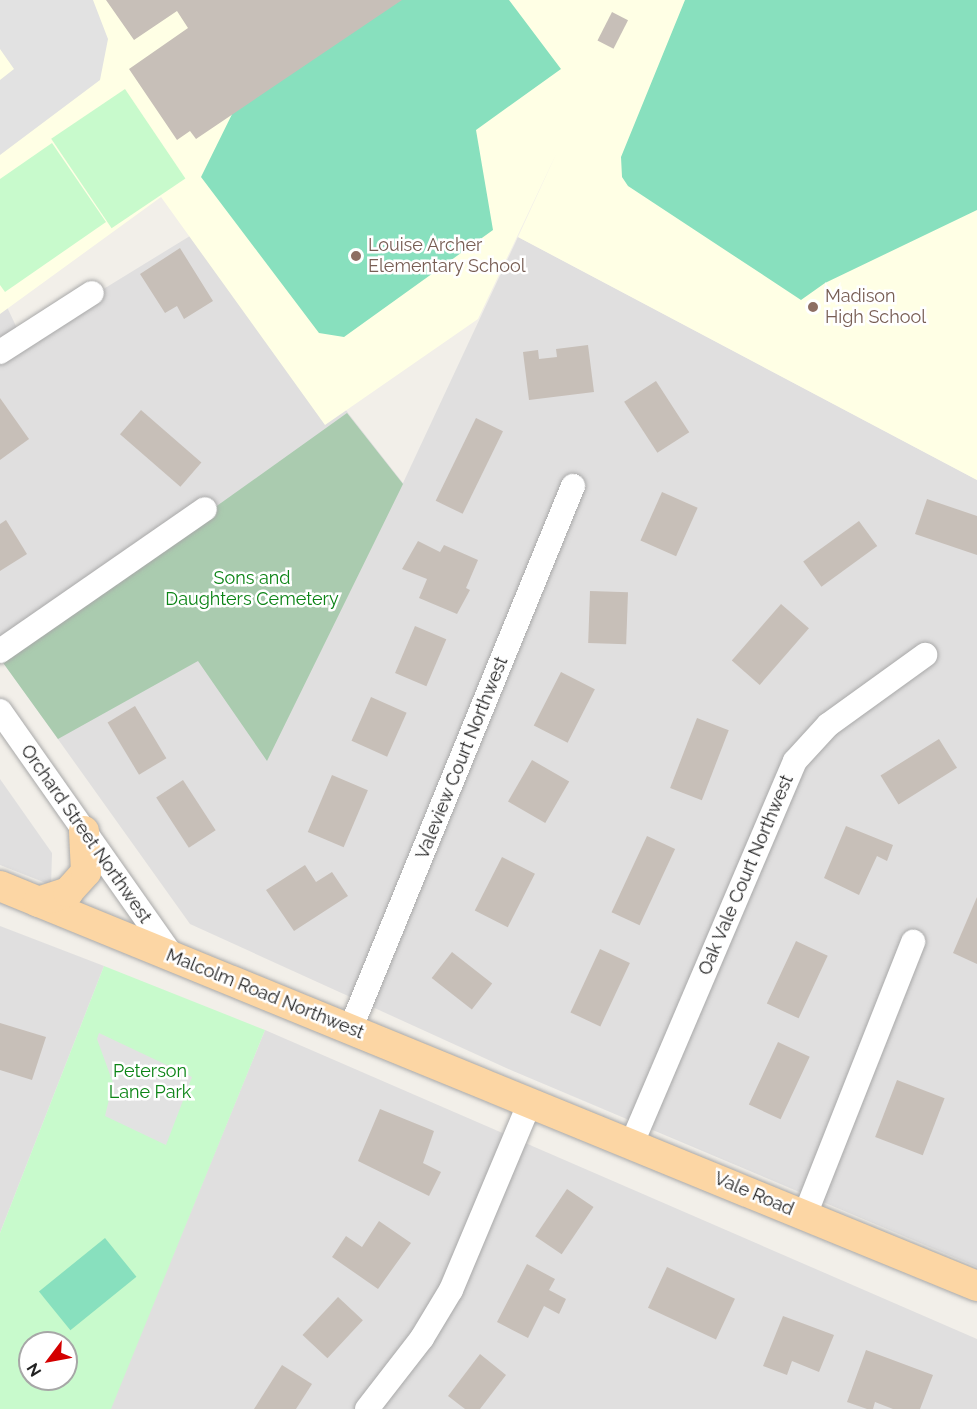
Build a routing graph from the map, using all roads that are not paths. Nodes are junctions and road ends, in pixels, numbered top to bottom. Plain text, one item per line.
1 (92, 293) dead end
2 (0, 352) edge
3 (573, 486) dead end
4 (205, 509) dead end
5 (0, 651) edge
6 (925, 655) dead end
7 (0, 711) edge
8 (84, 831) junction
9 (0, 886) edge
10 (38, 902) junction
11 (913, 942) dead end
12 (172, 956) junction
13 (350, 1030) junction
14 (530, 1102) junction
15 (632, 1143) junction
16 (805, 1215) junction
17 (977, 1286) edge
18 (367, 1409) edge

1 - 2 street
3 - 13 street, Valeview Court Northwest
4 - 5 street
6 - 15 street, Oak Vale Court Northwest
7 - 8 street, Orchard Street Northwest
8 - 10 main road
8 - 12 street, Orchard Street Northwest
9 - 10 main road, Malcolm Road Northwest
10 - 12 main road, Malcolm Road Northwest
11 - 16 street
12 - 13 main road, Malcolm Road Northwest
13 - 14 main road, Malcolm Road Northwest
14 - 15 main road, Vale Road
14 - 18 street
15 - 16 main road, Vale Road
16 - 17 main road, Vale Road

